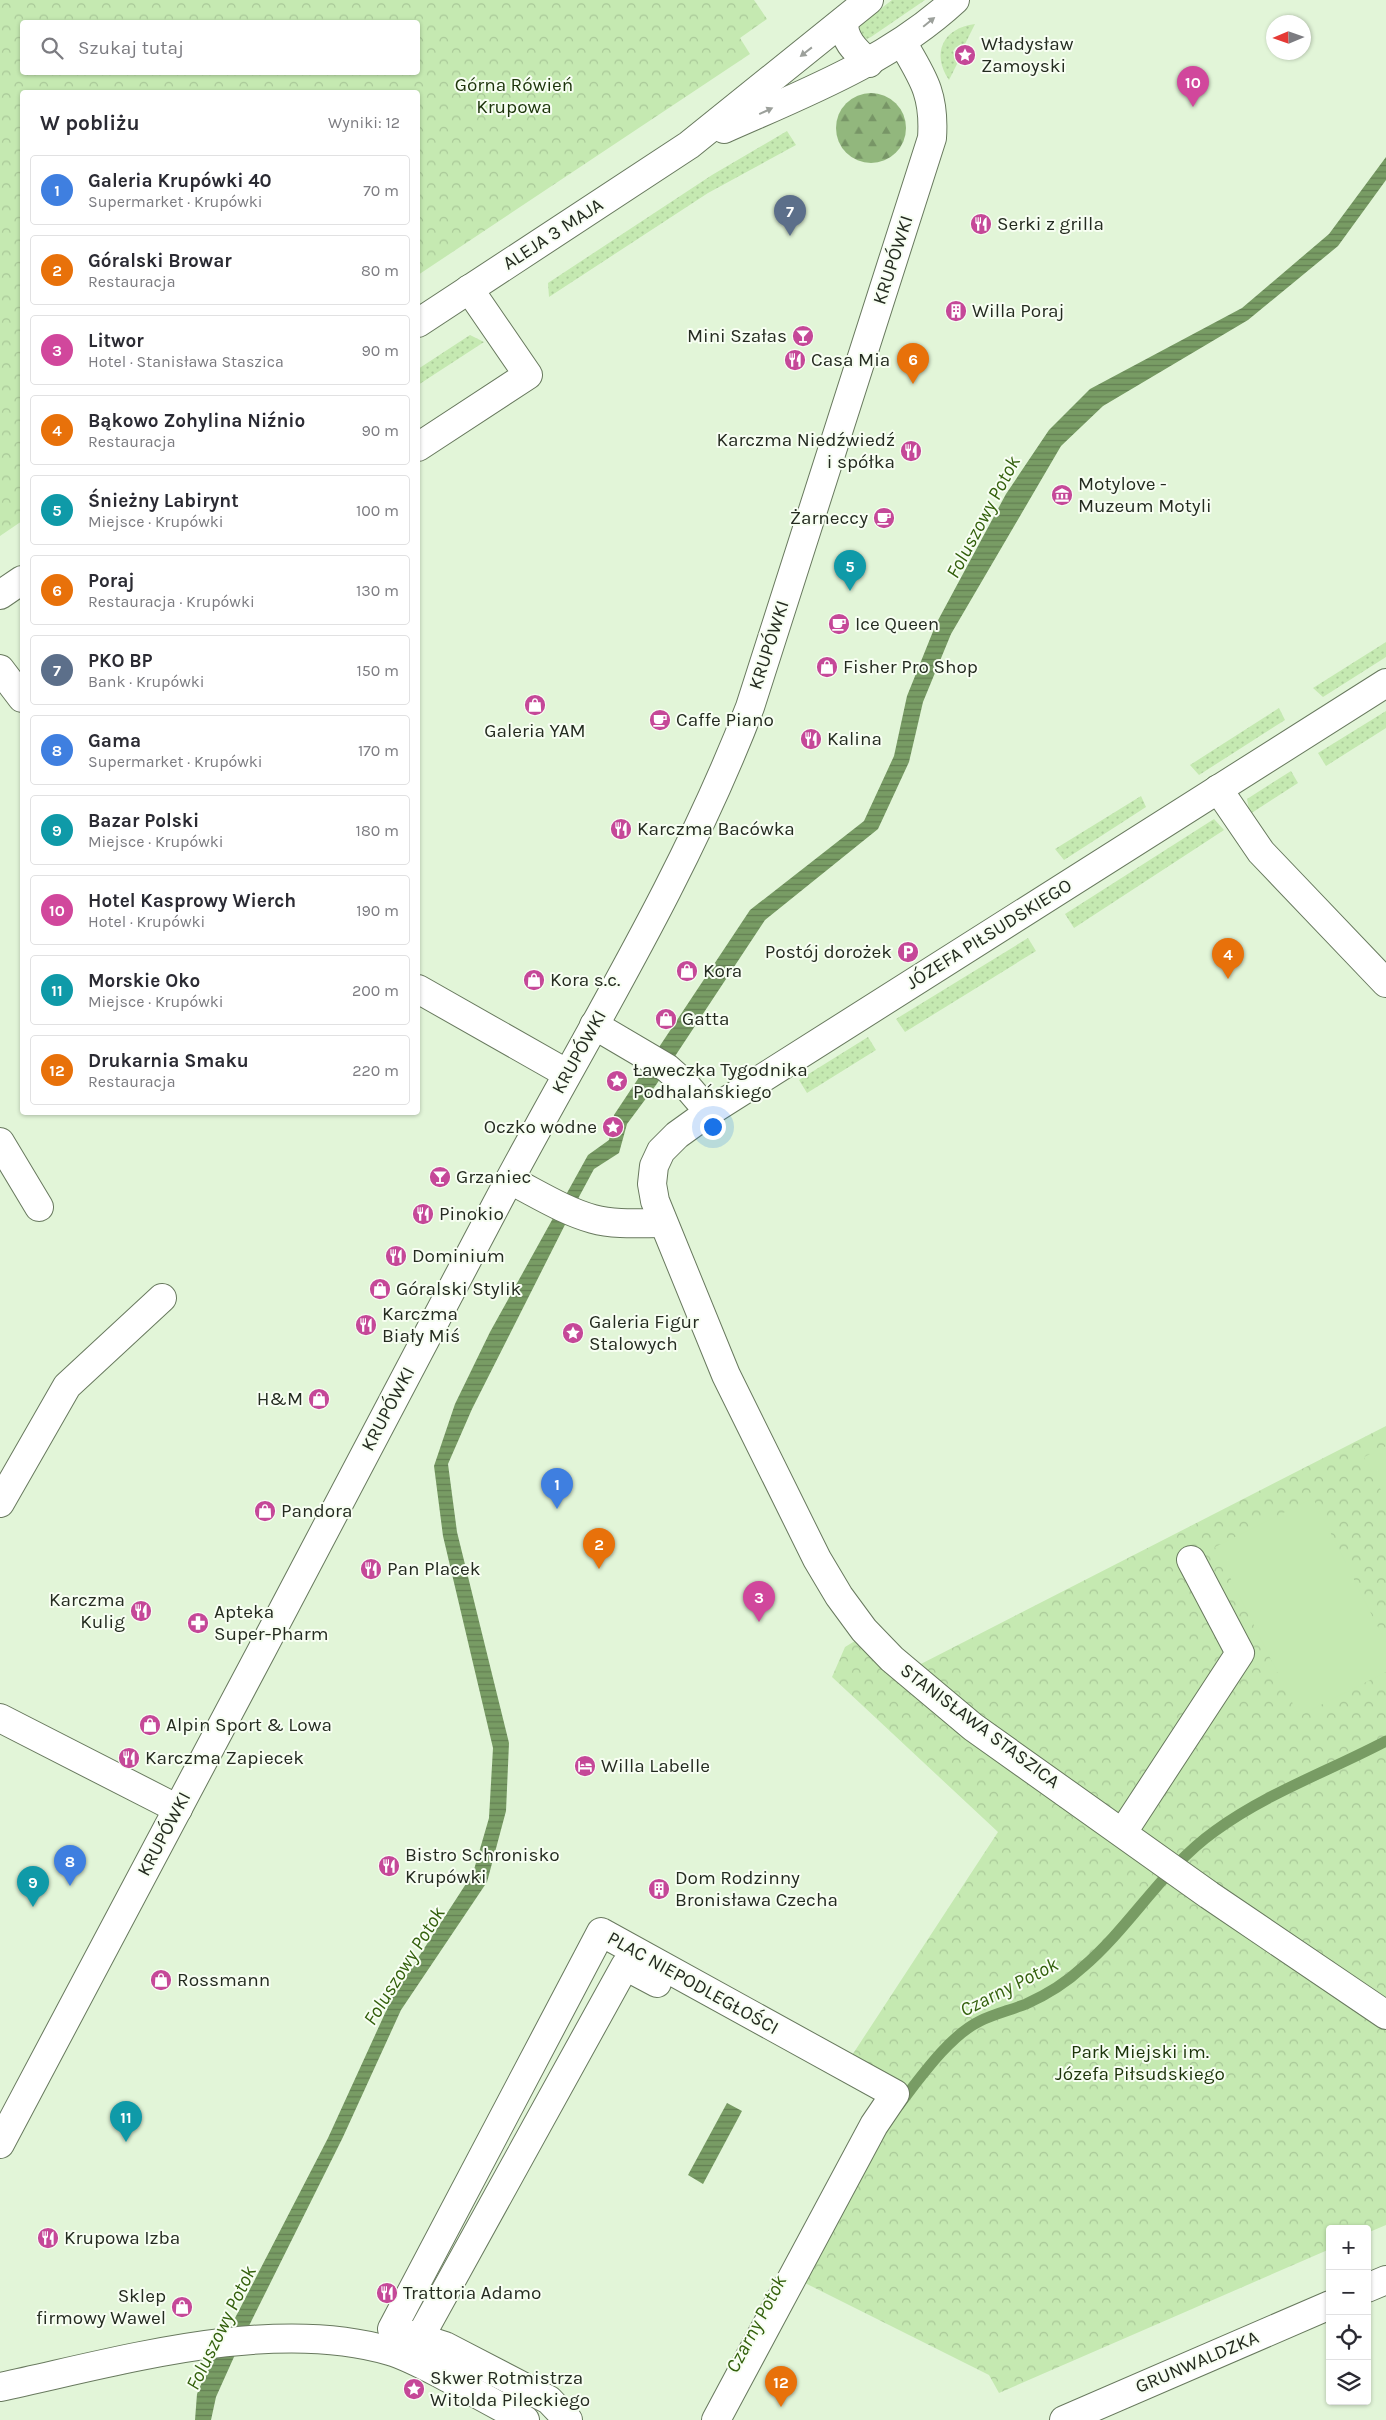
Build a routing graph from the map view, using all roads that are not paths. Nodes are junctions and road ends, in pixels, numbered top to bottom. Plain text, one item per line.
1 (869, 0) edge
2 (955, 0) edge
3 (844, 21) junction
4 (902, 42) junction
5 (869, 63) junction
6 (689, 145) junction
7 (469, 289) junction
8 (420, 322) edge
9 (420, 446) edge
10 (20, 581) edge
11 (0, 595) edge
12 (0, 669) edge
13 (1386, 683) edge
14 (20, 695) edge
15 (1218, 789) junction
16 (1386, 984) edge
17 (420, 989) edge
18 (594, 1025) junction
19 (566, 1074) junction
20 (709, 1112) junction
21 (0, 1142) edge
22 (510, 1180) junction
23 (39, 1207) dead end
24 (662, 1223) junction
25 (162, 1298) dead end
26 (0, 1503) edge
27 (1190, 1560) dead end
28 (0, 1718) edge
29 (178, 1809) junction
30 (1123, 1832) junction
31 (1386, 2015) edge
32 (853, 2090) dead end
33 (0, 2144) edge
34 (1386, 2280) edge
35 (1371, 2286) edge
36 (1326, 2307) edge
37 (414, 2348) junction
38 (0, 2387) edge
39 (524, 2420) edge
40 (568, 2420) edge
41 (716, 2420) edge
42 (1064, 2420) edge

1 - 3 street
4 -> 2 street
3 - 5 street
3 -> 6 street, ALEJA 3 MAJA
4 - 5 street
4 - 18 street, KRUPÓWKI
6 -> 5 street, ALEJA 3 MAJA
6 - 7 street, ALEJA 3 MAJA
7 - 8 street, ALEJA 3 MAJA
7 - 9 street
10 - 11 street
12 - 14 street
13 - 15 street, JÓZEFA PIŁSUDSKIEGO
15 - 16 street
15 - 20 street, JÓZEFA PIŁSUDSKIEGO
17 - 19 street
18 - 19 street, KRUPÓWKI
18 - 20 street
19 - 22 street, KRUPÓWKI
20 - 24 street, JÓZEFA PIŁSUDSKIEGO
21 - 23 street
22 - 24 street
22 - 29 street, KRUPÓWKI
24 - 30 street, STANISŁAWA STASZICA
25 - 26 street
27 - 30 street
28 - 29 street
29 - 33 street, KRUPÓWKI
30 - 31 street, STANISŁAWA STASZICA
32 - 37 street
34 - 35 street
36 - 42 street, GRUNWALDZKA
37 - 38 street
37 - 39 street
37 - 40 street, PLAC NIEPODLEGŁOŚCI
37 - 41 street, PLAC NIEPODLEGŁOŚCI

